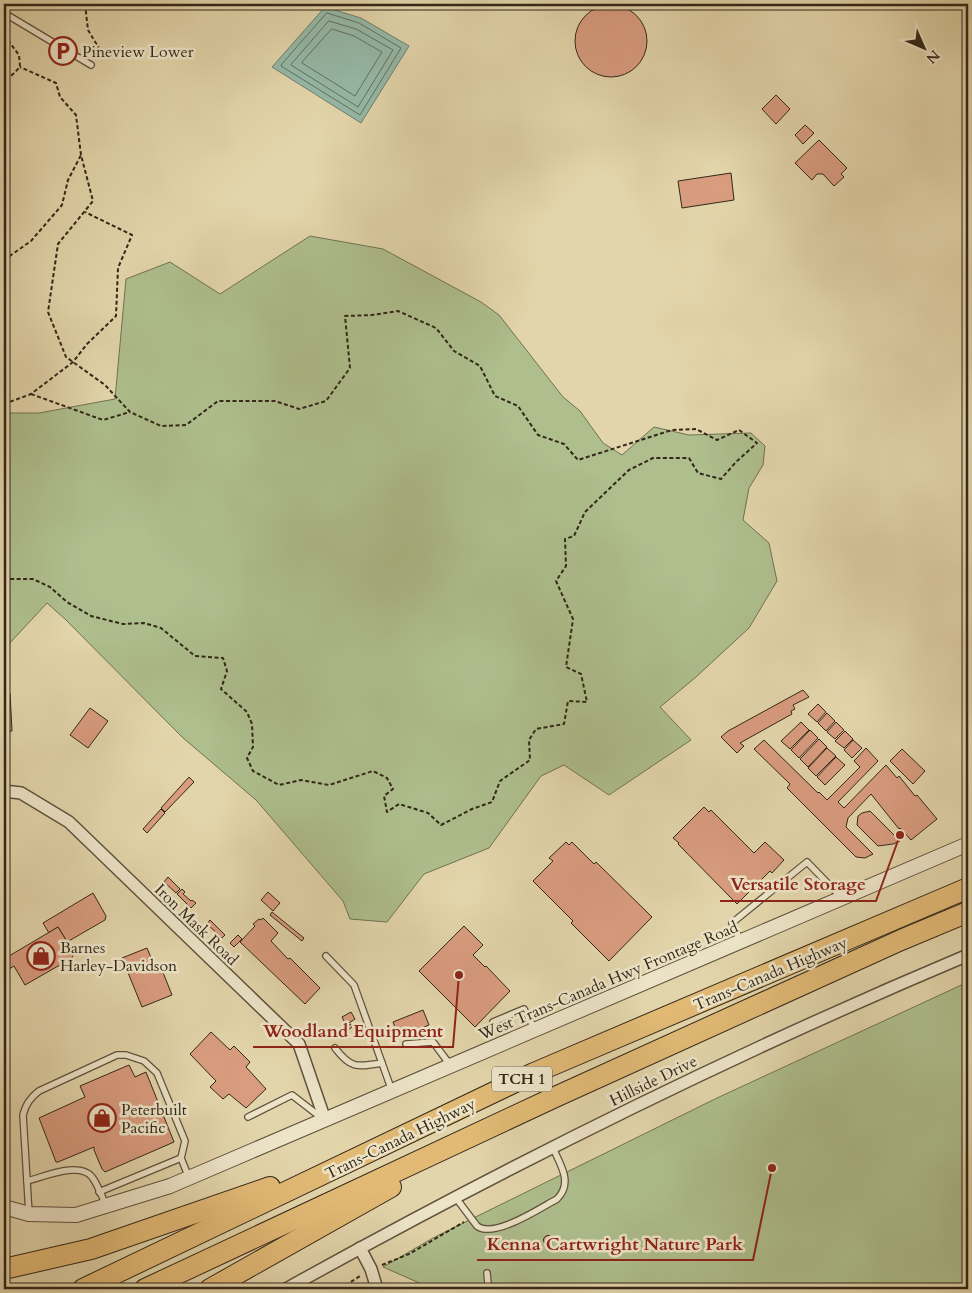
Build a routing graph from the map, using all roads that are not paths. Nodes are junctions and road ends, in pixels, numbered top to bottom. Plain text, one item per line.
1 (4, 12) edge
2 (91, 65) road end
3 (4, 791) edge
4 (968, 844) edge
5 (968, 888) edge
6 (842, 898) junction
7 (968, 912) edge
8 (741, 941) junction
9 (968, 955) edge
10 (326, 956) dead end
11 (493, 1022) dead end
12 (535, 1030) junction
13 (406, 1044) dead end
14 (335, 1048) dead end
15 (382, 1063) junction
16 (451, 1066) junction
17 (534, 1073) junction
18 (392, 1091) junction
19 (553, 1098) junction
20 (248, 1117) dead end
21 (325, 1120) junction
22 (553, 1148) junction
23 (181, 1158) junction
24 (189, 1178) junction
25 (27, 1181) junction
26 (99, 1192) junction
27 (456, 1198) junction
28 (106, 1206) junction
29 (4, 1207) edge
30 (29, 1214) junction
31 (360, 1248) junction
32 (4, 1269) edge
33 (487, 1273) dead end
34 (83, 1289) edge
35 (145, 1289) edge
36 (210, 1289) edge
37 (286, 1289) edge
38 (377, 1289) edge
39 (493, 1289) edge

1 - 2 lane
3 - 21 street, Iron Mask Road
4 - 6 street, West Trans-Canada Hwy Frontage Road
5 - 17 highway, Trans-Canada Highway / TCH 1
6 - 8 street, West Trans-Canada Hwy Frontage Road
6 - 8 lane
7 - 19 highway, Trans-Canada Highway / TCH 1
8 - 12 street, West Trans-Canada Hwy Frontage Road
9 - 22 street, Hillside Drive
10 - 15 lane
11 - 12 lane
12 - 16 street, West Trans-Canada Hwy Frontage Road
13 - 16 lane
14 - 15 lane
15 - 18 lane
16 - 18 street, West Trans-Canada Hwy Frontage Road
17 - 32 highway
17 - 34 highway, Trans-Canada Highway / TCH 1
18 - 21 street, West Trans-Canada Hwy Frontage Road
19 - 35 highway, Trans-Canada Highway / TCH 1
19 - 36 highway
20 - 21 lane
21 - 24 street, West Trans-Canada Hwy Frontage Road
22 - 27 street, Hillside Drive
22 - 27 lane
23 - 24 lane
23 - 25 lane
23 - 26 lane
24 - 28 street, West Trans-Canada Hwy Frontage Road
25 - 26 lane
25 - 30 lane
26 - 28 lane
27 - 31 street, Hillside Drive
28 - 30 street, West Trans-Canada Hwy Frontage Road
29 - 30 street, West Trans-Canada Hwy Frontage Road
31 - 37 street, Hillside Drive
31 - 38 street
33 - 39 lane

